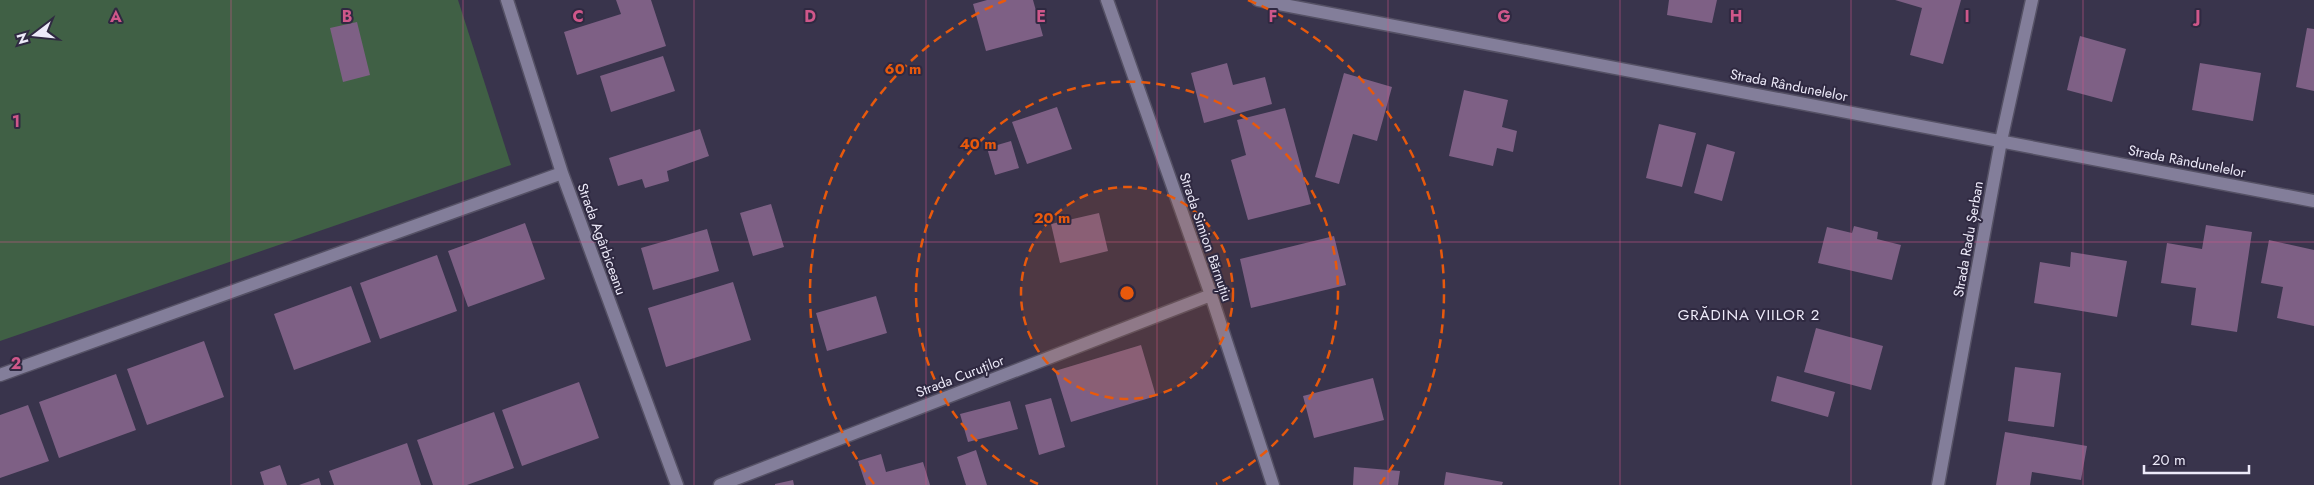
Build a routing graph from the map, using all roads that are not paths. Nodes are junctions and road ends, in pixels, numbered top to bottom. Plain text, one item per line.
1 (507, 0) edge
2 (1107, 0) edge
3 (1258, 0) edge
4 (2032, 0) edge
5 (2001, 141) junction
6 (562, 173) junction
7 (2314, 201) edge
8 (1211, 295) junction
9 (0, 375) edge
10 (677, 485) edge
11 (720, 485) edge
12 (1273, 485) edge
13 (1938, 485) edge

1 - 6 street, Strada Agârbiceanu
2 - 8 street, Strada Simion Bărnuțiu
3 - 5 street, Strada Rândunelelor
4 - 5 street, Strada Radu Șerban
5 - 7 street, Strada Rândunelelor
5 - 13 street, Strada Radu Șerban
6 - 9 street
6 - 10 street, Strada Agârbiceanu
8 - 11 street, Strada Curuților
8 - 12 street, Strada Simion Bărnuțiu

